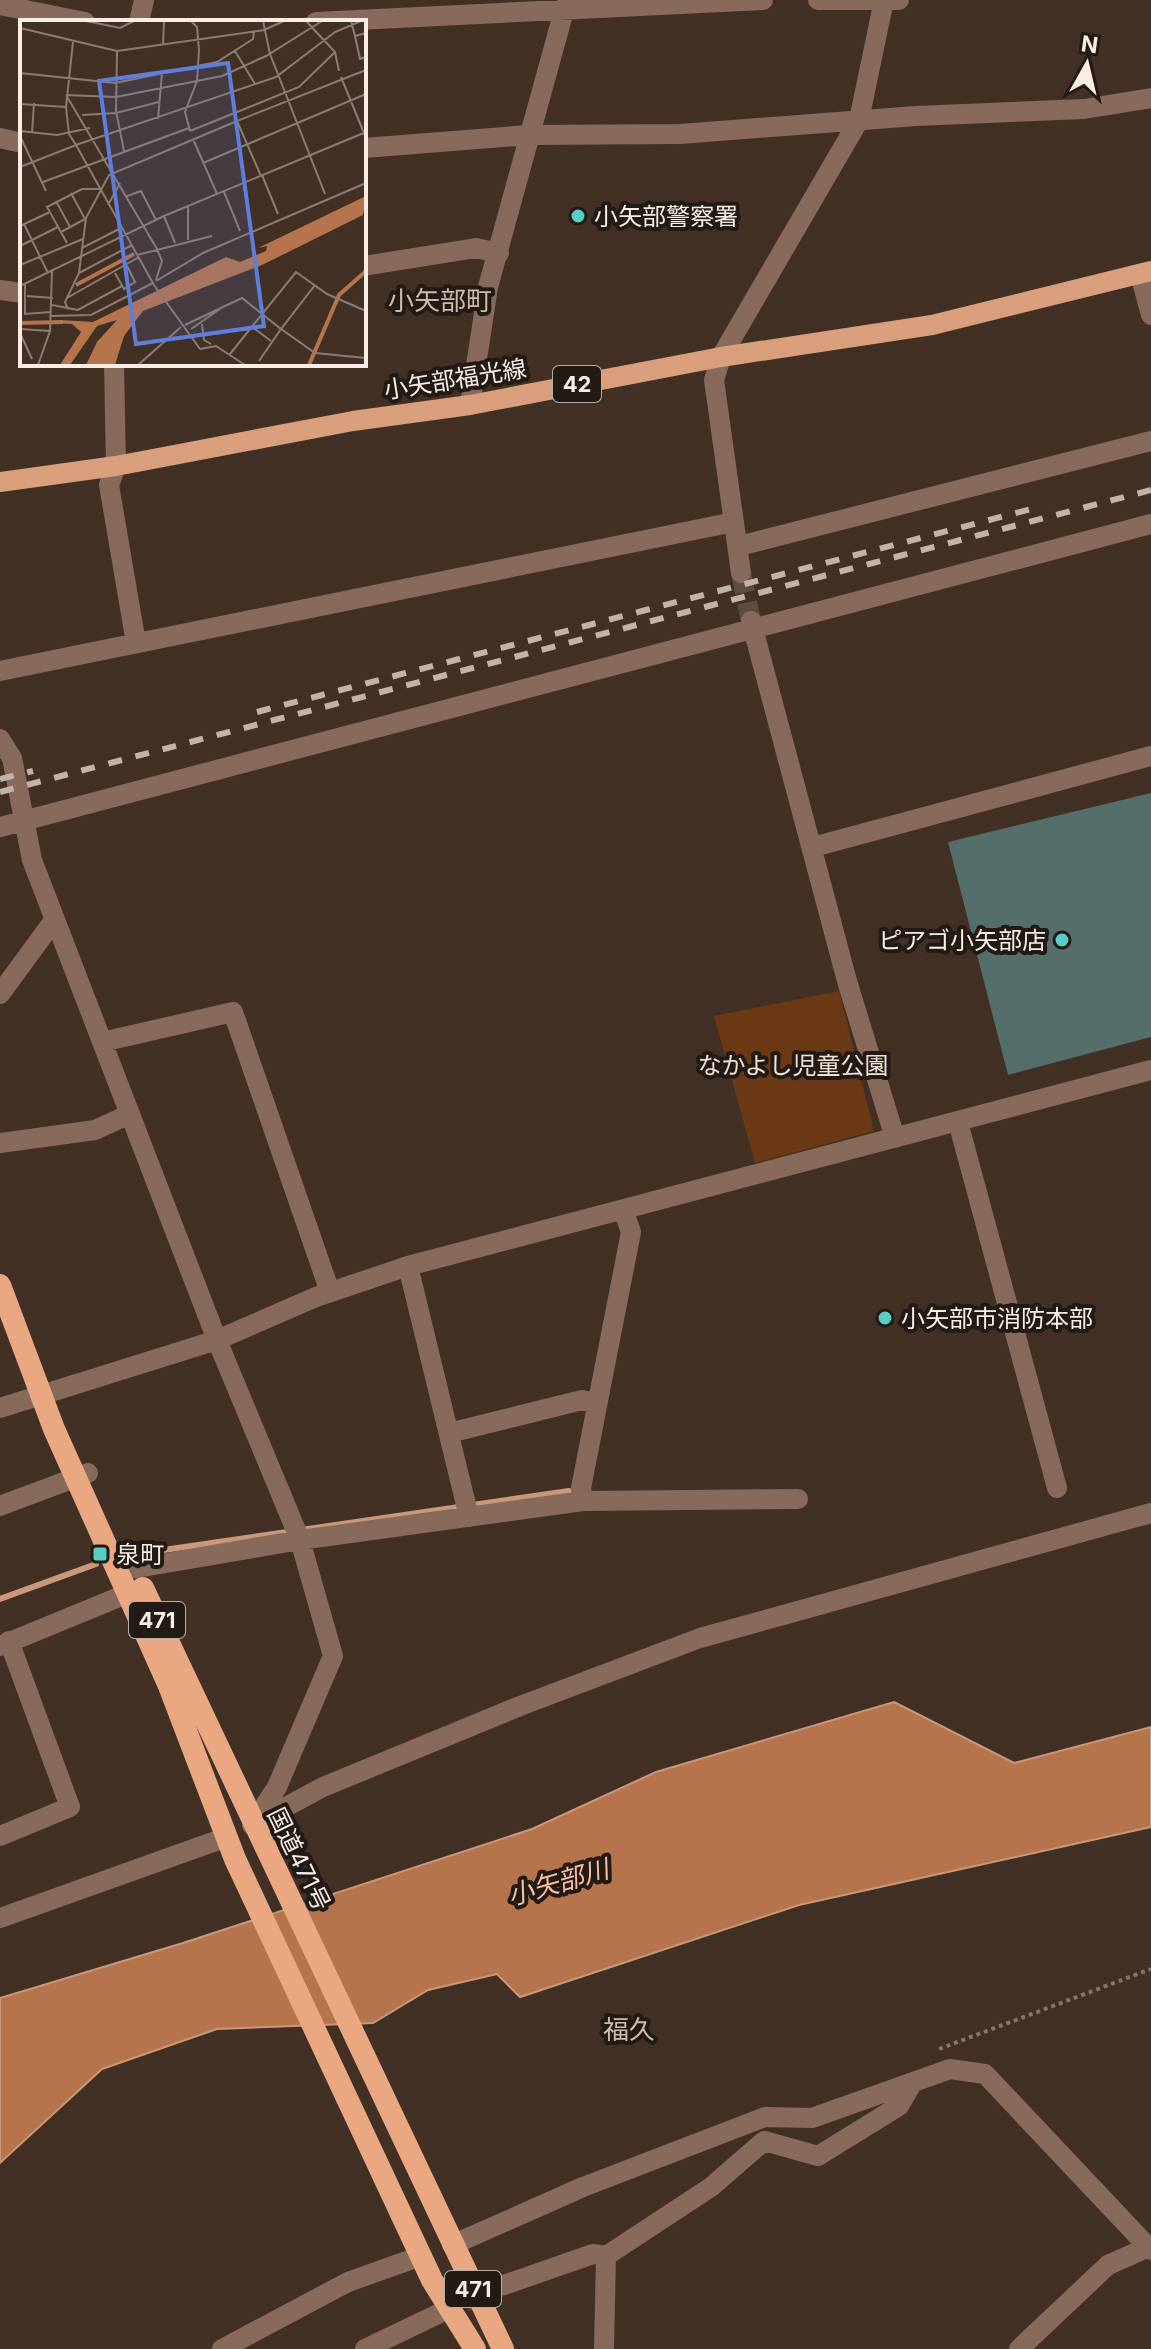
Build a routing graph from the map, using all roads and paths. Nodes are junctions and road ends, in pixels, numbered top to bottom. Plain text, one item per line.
1 (144, 0) edge
2 (763, 0) edge
3 (818, 0) edge
4 (889, 1) edge
5 (0, 5) edge
6 (565, 7) junction
7 (73, 20) edge
8 (139, 20) edge
9 (349, 20) edge
10 (1151, 98) edge
11 (859, 120) junction
12 (529, 135) junction
13 (0, 138) edge
14 (20, 143) edge
15 (366, 148) edge
16 (499, 253) junction
17 (366, 266) edge
18 (1146, 272) edge
19 (0, 290) edge
20 (20, 293) edge
21 (1151, 315) edge
22 (721, 357) junction
23 (114, 366) edge
24 (470, 405) junction
25 (1151, 441) edge
26 (116, 466) junction
27 (0, 482) edge
28 (734, 522) junction
29 (1151, 524) edge
30 (739, 546) junction
31 (741, 573) tunnel mouth
32 (752, 625) junction
33 (136, 643) junction
34 (0, 671) edge
35 (0, 739) edge
36 (1151, 756) edge
37 (24, 818) junction
38 (0, 827) edge
39 (813, 847) junction
40 (55, 919) junction
41 (0, 994) edge
42 (102, 1042) junction
43 (1151, 1070) edge
44 (130, 1114) junction
45 (958, 1122) junction
46 (895, 1138) junction
47 (0, 1143) edge
48 (623, 1210) junction
49 (408, 1266) junction
50 (0, 1285) edge
51 (330, 1292) junction
52 (6, 1316) edge
53 (217, 1340) junction
54 (44, 1395) junction
55 (596, 1403) junction
56 (0, 1408) edge
57 (449, 1433) junction
58 (82, 1476) junction
59 (1057, 1488) dead end
60 (798, 1499) dead end
61 (583, 1501) junction
62 (0, 1506) edge
63 (1151, 1513) edge
64 (469, 1517) junction
65 (300, 1540) junction
66 (131, 1580) junction
67 (5, 1643) edge
68 (252, 1825) junction
69 (0, 1836) edge
70 (227, 1837) junction
71 (0, 1918) edge
72 (1151, 1969) edge
73 (928, 2054) dead end
74 (913, 2082) junction
75 (449, 2236) junction
76 (417, 2248) junction
77 (1150, 2248) edge
78 (606, 2256) junction
79 (504, 2285) tunnel mouth
80 (438, 2314) tunnel mouth
81 (1033, 2345) edge
82 (222, 2349) edge
83 (365, 2349) edge
84 (475, 2349) edge
85 (503, 2349) edge
86 (604, 2349) edge

1 - 8 street
2 - 6 street
3 - 4 street
4 - 11 street
5 - 7 street
6 - 9 street
6 - 12 street
10 - 11 street
11 - 12 street
11 - 22 street
12 - 15 street
12 - 16 street
13 - 14 street
16 - 17 street
16 - 24 street
18 - 21 street
18 - 22 main road, 小矢部福光線 / 42
19 - 20 street
22 - 24 main road, 小矢部福光線 / 42
22 - 28 street
23 - 26 street
24 - 26 main road, 小矢部福光線 / 42
25 - 30 street
26 - 27 main road, 小矢部福光線 / 42
26 - 33 street
28 - 30 street
28 - 33 street
29 - 32 street
30 - 31 street
32 - 37 street
32 - 39 street
33 - 34 street
35 - 37 street
36 - 39 street
37 - 38 street
37 - 40 street
39 - 46 street
40 - 41 street
40 - 42 street
42 - 44 street
42 - 51 street
43 - 45 street
44 - 47 street
44 - 53 street
45 - 46 street
45 - 59 street
46 - 48 street
48 - 49 street
48 - 55 street
49 - 51 street
49 - 57 street
50 - 52 highway, 国道471号 / 471
51 - 53 street
52 - 54 highway, 国道471号 / 471
53 - 54 street
53 - 65 street
54 - 56 street
54 - 58 highway, 国道471号 / 471
55 - 57 street
55 - 61 street
57 - 64 street
58 - 62 street
58 - 66 highway, 国道471号 / 471
60 - 61 street
61 - 64 street
63 - 68 street
64 - 65 street
65 - 66 street
65 - 68 street
66 - 67 street
66 - 68 highway, 国道471号 / 471
66 - 70 highway, 国道471号 / 471
67 - 69 street
68 - 75 highway, 国道471号 / 471
70 - 71 street
70 - 76 highway, 国道471号 / 471
72 - 73 path
74 - 75 street
74 - 77 street
74 - 78 street
75 - 85 highway, 国道471号 / 471
76 - 82 street
76 - 84 highway, 国道471号 / 471
77 - 81 street
78 - 79 street
78 - 86 street
80 - 83 street

